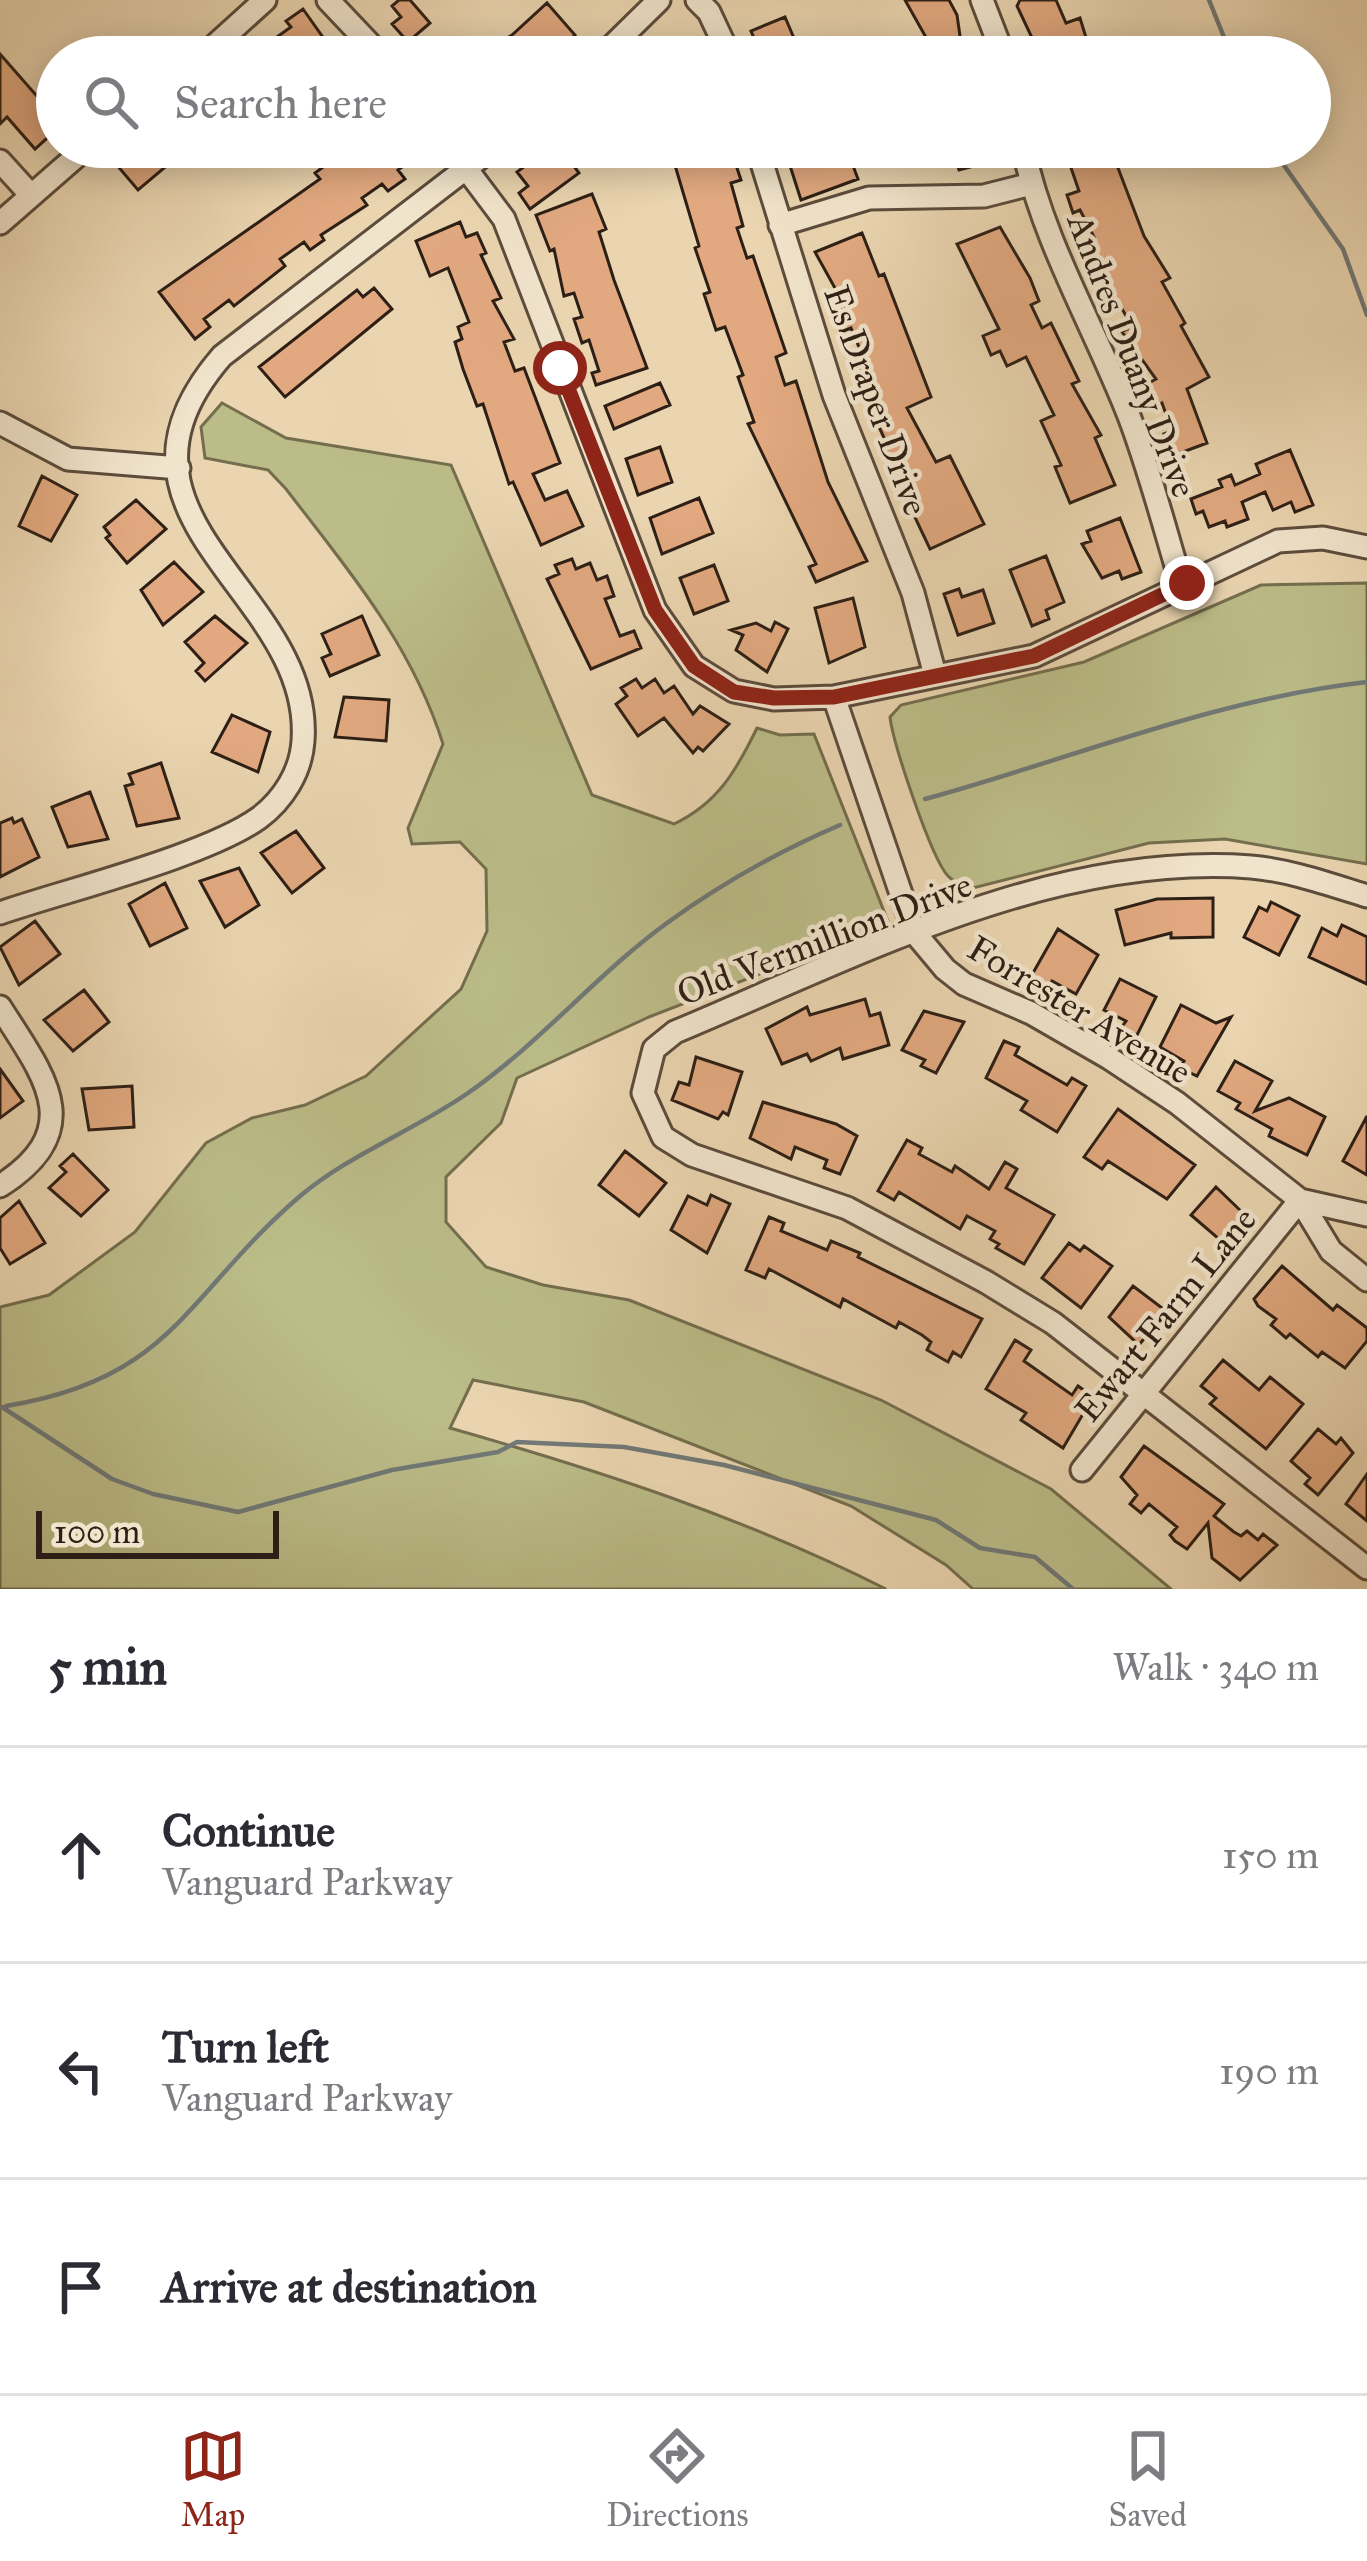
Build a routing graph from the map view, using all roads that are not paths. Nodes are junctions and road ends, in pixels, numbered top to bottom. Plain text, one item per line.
1 (265, 0) edge
2 (328, 0) edge
3 (659, 0) edge
4 (697, 0) edge
5 (982, 0) edge
6 (225, 36) edge
7 (362, 36) edge
8 (622, 36) edge
9 (720, 36) edge
10 (996, 36) edge
11 (0, 161) edge
12 (61, 168) edge
13 (469, 168) edge
14 (763, 168) edge
15 (1028, 168) edge
16 (467, 170) junction
17 (1031, 184) junction
18 (29, 193) junction
19 (0, 223) edge
20 (780, 225) junction
21 (0, 423) edge
22 (179, 469) junction
23 (1367, 547) edge
24 (1182, 586) junction
25 (935, 675) junction
26 (834, 697) junction
27 (1367, 896) edge
28 (0, 913) edge
29 (914, 932) junction
30 (0, 1007) edge
31 (0, 1186) edge
32 (1300, 1199) junction
33 (1367, 1215) edge
34 (1367, 1280) edge
35 (1143, 1394) junction
36 (1082, 1470) dead end
37 (1367, 1568) edge

1 - 6 street
2 - 7 street
3 - 8 street
4 - 9 street
5 - 10 street
11 - 18 street
12 - 18 street
13 - 16 street
14 - 20 street, Es Draper Drive
15 - 17 street, Andres Duany Drive
16 - 22 street
16 - 26 street
17 - 20 street
17 - 24 street, Andres Duany Drive
18 - 19 street
20 - 25 street, Es Draper Drive
21 - 22 street
22 - 28 street
23 - 24 street
24 - 25 street
25 - 26 street
26 - 29 street, Forrester Avenue
27 - 29 street, Old Vermillion Drive
29 - 32 street, Forrester Avenue
29 - 35 street, Old Vermillion Drive
30 - 31 street
32 - 33 street, Forrester Avenue
32 - 34 street, Forrester Avenue
32 - 35 street, Ewart Farm Lane
35 - 36 street, Ewart Farm Lane
35 - 37 street, Old Vermillion Drive

